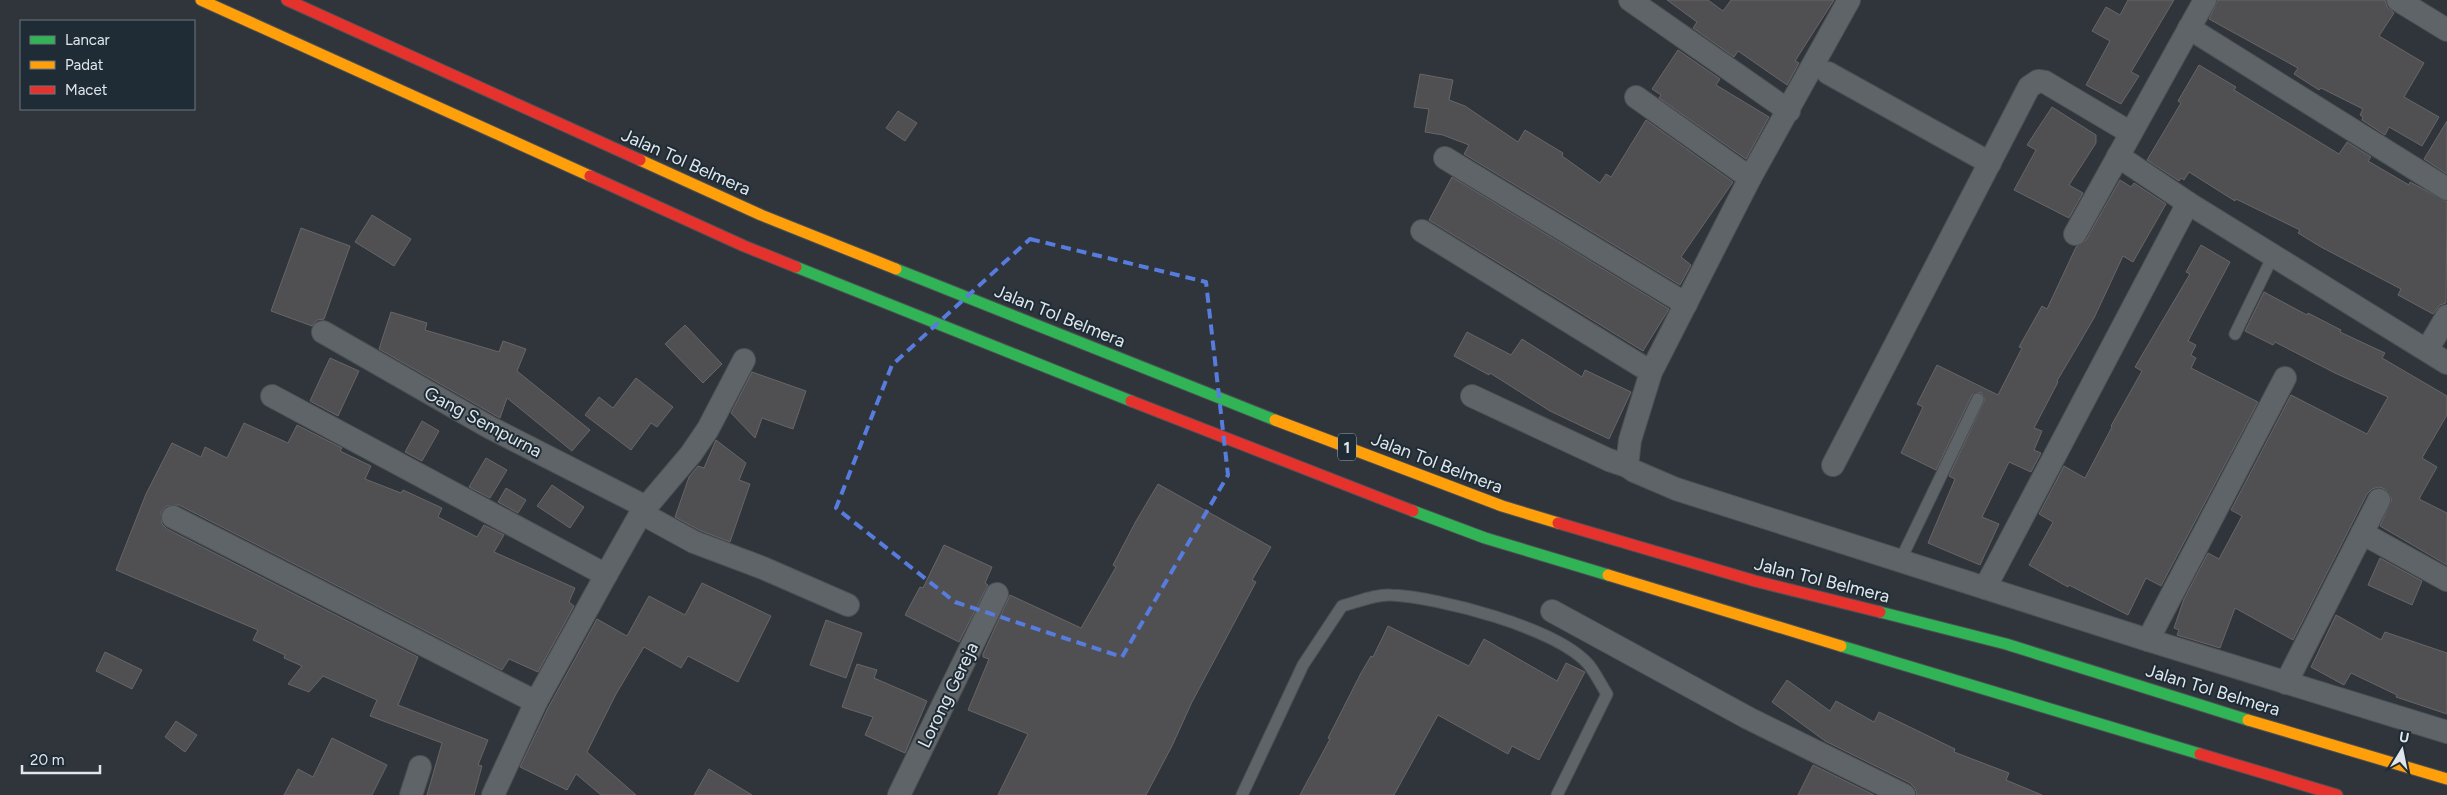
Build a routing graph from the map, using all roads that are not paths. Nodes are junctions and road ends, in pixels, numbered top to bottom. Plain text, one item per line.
1 (201, 0) edge
2 (287, 0) edge
3 (1630, 0) edge
4 (1849, 0) edge
5 (2205, 0) edge
6 (2398, 0) edge
7 (2189, 28) junction
8 (2447, 30) edge
9 (1828, 73) dead end
10 (1636, 97) dead end
11 (1789, 111) junction
12 (2131, 133) junction
13 (2118, 156) junction
14 (1445, 158) dead end
15 (1990, 163) junction
16 (1750, 178) junction
17 (2447, 189) edge
18 (2188, 203) junction
19 (1422, 231) dead end
20 (2075, 234) dead end
21 (2273, 256) junction
22 (1686, 304) junction
23 (2447, 316) edge
24 (323, 332) dead end
25 (2235, 334) dead end
26 (2427, 350) junction
27 (744, 360) dead end
28 (2447, 362) edge
29 (1652, 372) junction
30 (2285, 378) dead end
31 (272, 396) dead end
32 (1472, 396) dead end
33 (1978, 399) dead end
34 (1833, 465) dead end
35 (1627, 466) junction
36 (2379, 500) dead end
37 (644, 510) junction
38 (173, 518) dead end
39 (2362, 534) junction
40 (1900, 561) junction
41 (606, 575) junction
42 (2447, 580) edge
43 (1985, 588) junction
44 (997, 594) dead end
45 (848, 605) dead end
46 (1552, 611) dead end
47 (2148, 640) junction
48 (2286, 683) junction
49 (536, 702) junction
50 (2447, 732) edge
51 (420, 767) dead end
52 (2447, 779) edge
53 (411, 795) edge
54 (493, 795) edge
55 (899, 795) edge
56 (1242, 795) edge
57 (1557, 795) edge
58 (1904, 795) edge
59 (2337, 795) edge

1 - 59 highway, 1
2 - 52 highway, Jalan Tol Belmera / 1
3 - 11 street
4 - 11 street
5 - 7 street
6 - 8 street
7 - 12 street
7 - 17 street
9 - 15 street
10 - 16 street
11 - 16 street
12 - 13 street
12 - 15 street
13 - 18 street
13 - 20 street
14 - 22 street
15 - 34 street
16 - 22 street
18 - 21 street
18 - 43 street
19 - 29 street
21 - 25 lane
21 - 26 street
22 - 29 street
23 - 26 street
24 - 37 street, Gang Sempurna
26 - 28 street
27 - 37 street
29 - 35 street
30 - 47 street
31 - 41 street
32 - 35 street
33 - 40 lane
35 - 40 street
36 - 39 street
37 - 41 street
37 - 45 street, Gang Sempurna
38 - 49 street
39 - 42 street
39 - 48 street
40 - 43 street
41 - 49 street
43 - 47 street
44 - 55 street, Lorong Gereja
46 - 58 street
47 - 48 street
48 - 50 street
49 - 54 street
51 - 53 street
56 - 57 lane

